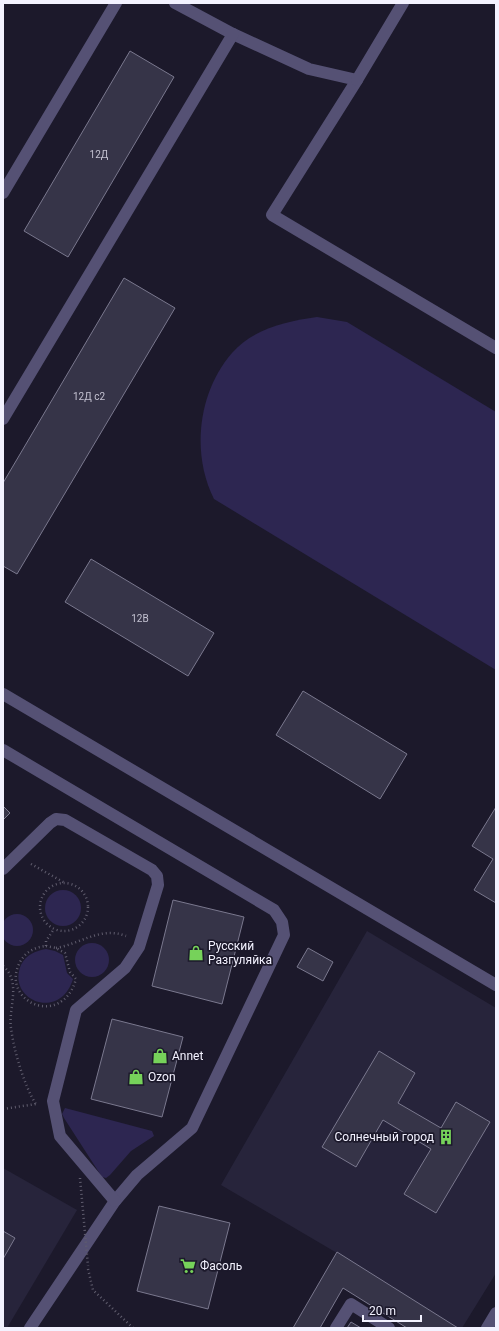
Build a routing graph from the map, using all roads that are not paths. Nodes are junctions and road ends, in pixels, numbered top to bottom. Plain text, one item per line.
1 (116, 3) edge
2 (175, 3) edge
3 (403, 3) edge
4 (233, 34) junction
5 (357, 80) junction
6 (3, 193) edge
7 (496, 348) edge
8 (3, 419) edge
9 (3, 694) edge
10 (3, 750) edge
11 (3, 869) edge
12 (496, 985) edge
13 (115, 1201) junction
14 (496, 1313) edge
15 (30, 1328) edge
16 (336, 1328) edge
17 (389, 1328) edge
18 (487, 1328) edge

1 - 6 lane
2 - 4 lane
3 - 5 lane
4 - 5 lane
4 - 8 lane
5 - 7 lane
9 - 12 lane
10 - 13 lane
11 - 13 lane
13 - 15 lane
14 - 18 lane
16 - 17 lane

